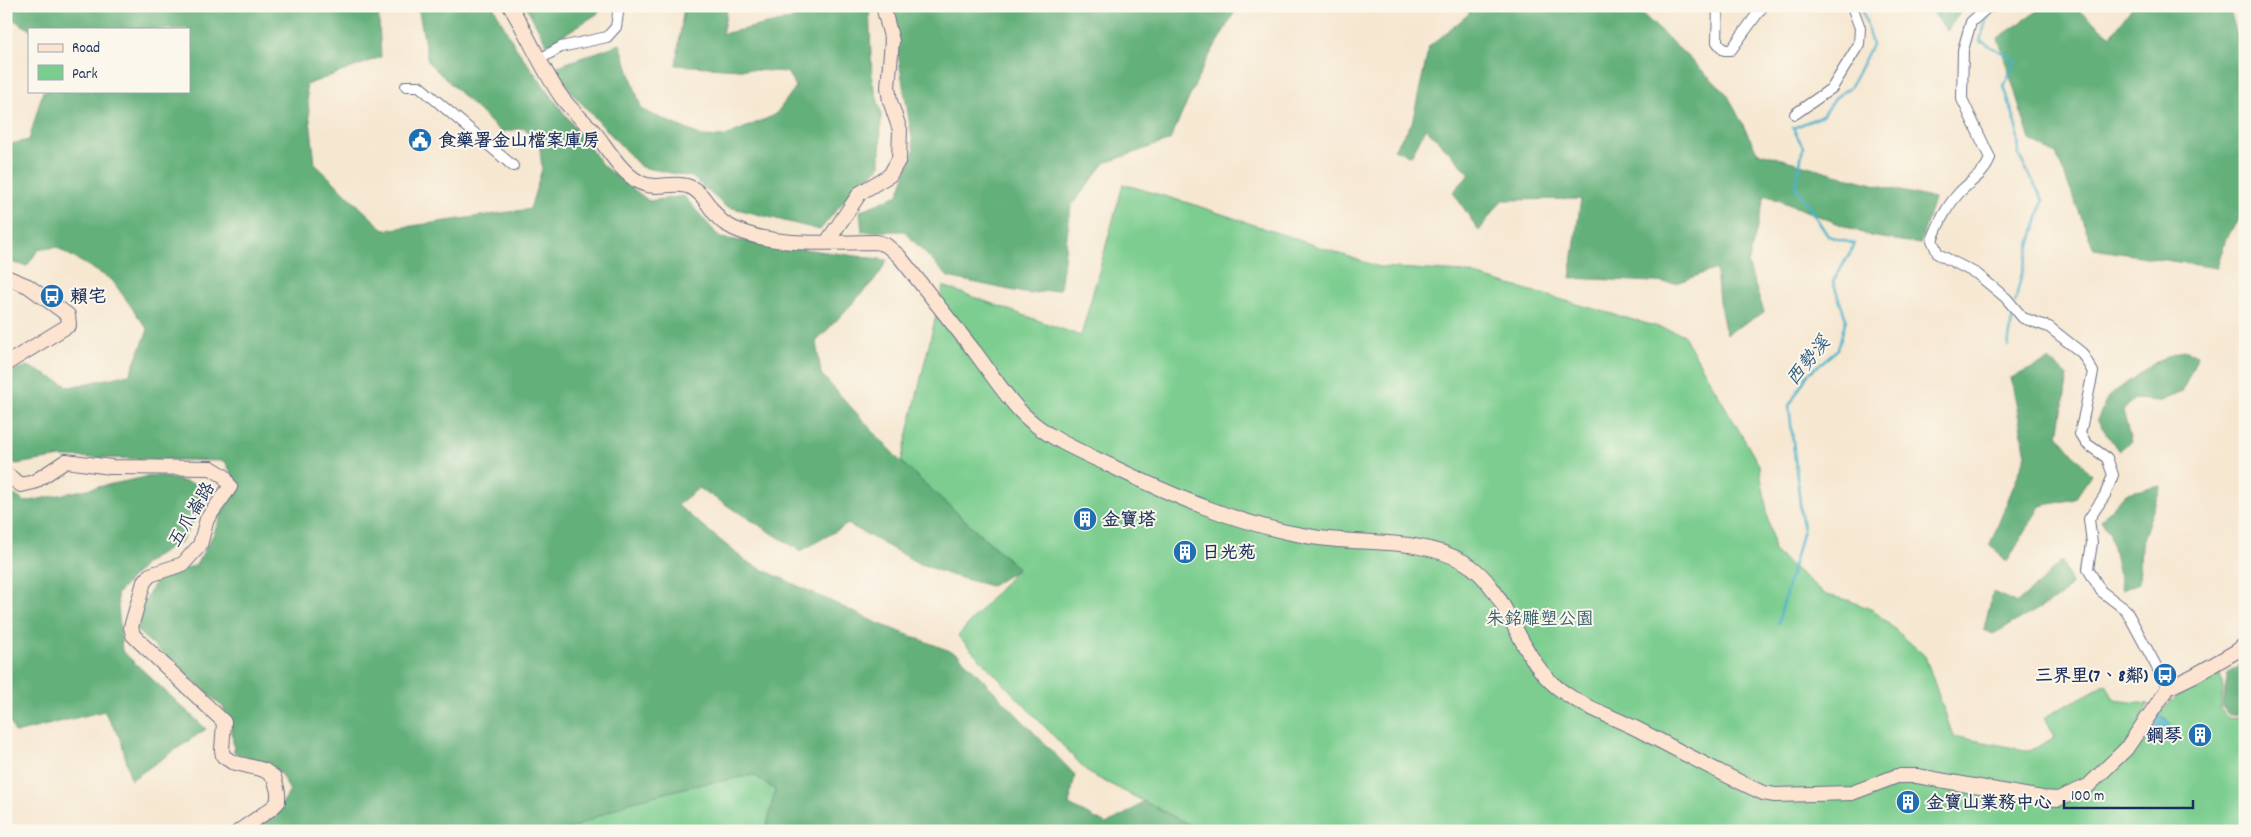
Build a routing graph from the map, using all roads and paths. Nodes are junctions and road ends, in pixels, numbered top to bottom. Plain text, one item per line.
1 (510, 6) edge
2 (619, 6) edge
3 (883, 6) edge
4 (1718, 6) edge
5 (1763, 6) edge
6 (1852, 6) edge
7 (1993, 6) edge
8 (538, 60) junction
9 (406, 86) dead end
10 (1794, 114) dead end
11 (513, 166) dead end
12 (827, 242) junction
13 (6, 277) edge
14 (6, 365) edge
15 (6, 474) edge
16 (2245, 644) edge
17 (2168, 688) junction
18 (239, 831) edge

1 - 8 street
2 - 8 street
3 - 12 street
4 - 5 street
6 - 10 street
7 - 17 street
8 - 12 street
9 - 11 street
12 - 17 street
13 - 14 street
15 - 18 street, 五爪崙路
16 - 17 street

